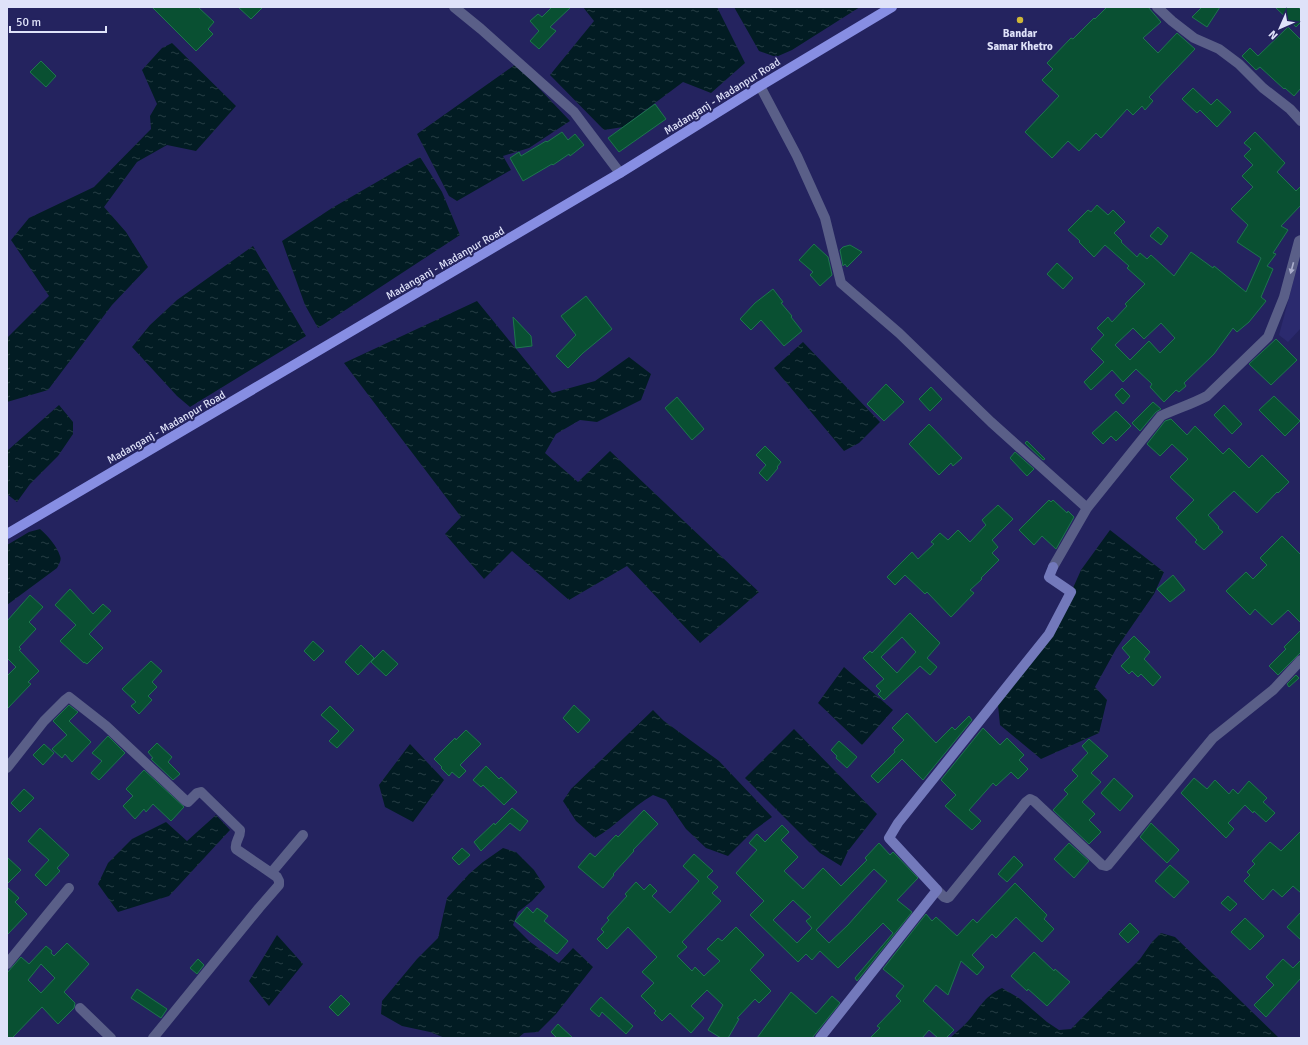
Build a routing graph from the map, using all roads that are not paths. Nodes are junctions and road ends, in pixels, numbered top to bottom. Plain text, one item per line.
1 (454, 7) edge
2 (892, 7) edge
3 (1157, 7) edge
4 (760, 86) junction
5 (1301, 121) edge
6 (620, 174) junction
7 (1301, 240) edge
8 (1087, 508) junction
9 (7, 534) edge
10 (1301, 660) edge
11 (7, 768) edge
12 (303, 835) dead end
13 (271, 873) junction
14 (69, 888) dead end
15 (937, 890) junction
16 (7, 964) edge
17 (80, 1008) dead end
18 (111, 1038) edge
19 (153, 1038) edge
20 (820, 1038) edge

1 - 6 street
2 - 4 main road, Madanganj - Madanpur Road
3 - 5 street
4 - 6 main road, Madanganj - Madanpur Road
4 - 8 street
6 - 9 main road, Madanganj - Madanpur Road
7 -> 8 street
8 - 15 street
10 - 15 street
11 - 13 street
12 - 13 street
13 - 19 street
14 - 16 street
15 - 20 street
17 - 18 street

